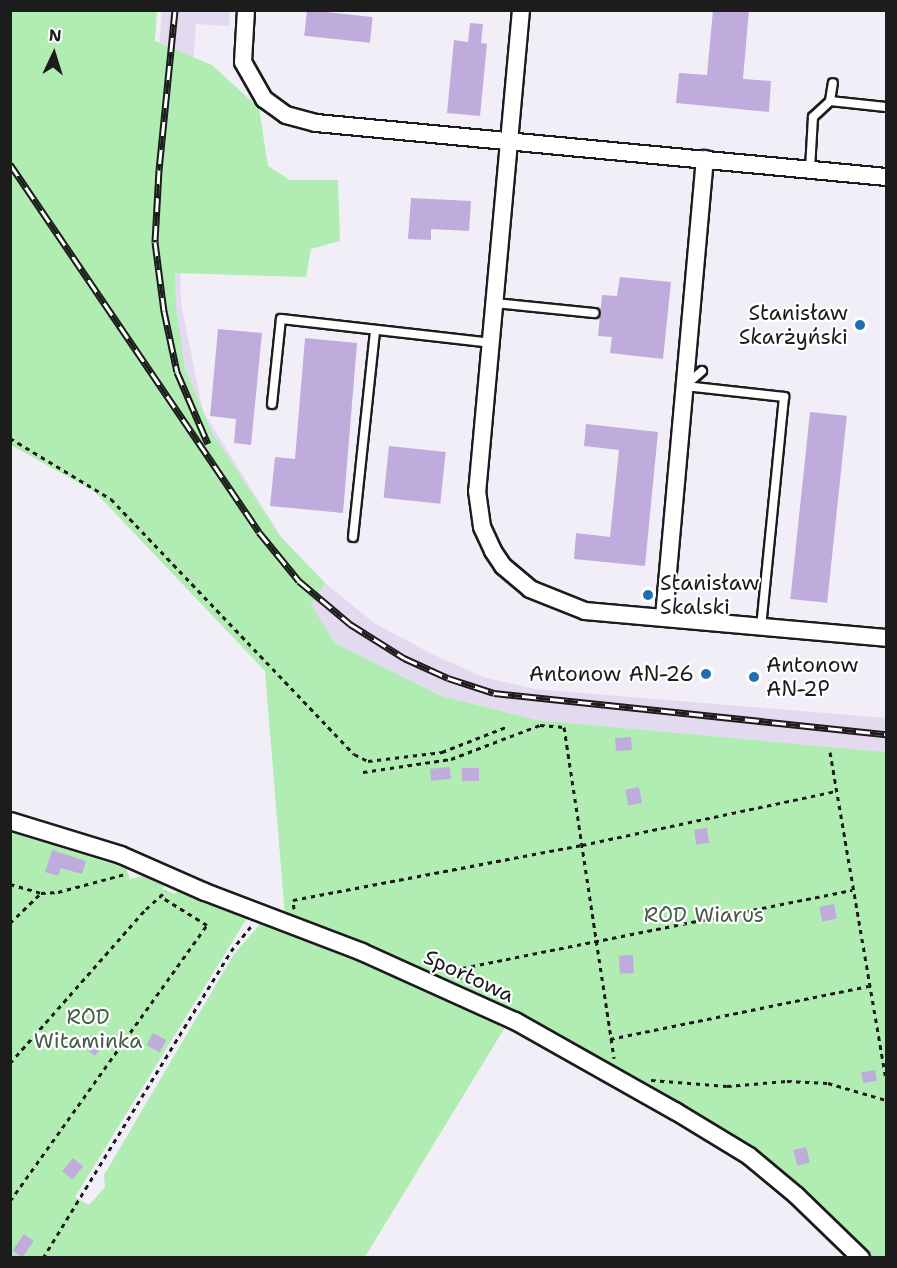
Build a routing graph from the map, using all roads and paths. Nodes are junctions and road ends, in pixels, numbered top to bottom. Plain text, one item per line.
1 (246, 10) edge
2 (521, 10) edge
3 (833, 83) dead end
4 (831, 101) junction
5 (886, 106) edge
6 (510, 141) junction
7 (705, 159) junction
8 (810, 169) junction
9 (886, 177) edge
10 (494, 303) junction
11 (595, 313) dead end
12 (375, 330) junction
13 (491, 343) junction
14 (702, 371) dead end
15 (685, 386) junction
16 (272, 404) dead end
17 (10, 438) edge
18 (353, 537) dead end
19 (664, 617) junction
20 (761, 626) junction
21 (886, 638) edge
22 (506, 727) dead end
23 (830, 752) dead end
24 (363, 772) dead end
25 (835, 791) junction
26 (10, 821) edge
27 (582, 845) junction
28 (128, 873) dead end
29 (10, 884) edge
30 (852, 890) junction
31 (166, 891) dead end
32 (41, 893) junction
33 (160, 896) junction
34 (294, 910) dead end
35 (261, 914) junction
36 (10, 923) edge
37 (596, 940) junction
38 (459, 984) dead end
39 (869, 986) junction
40 (610, 1039) junction
41 (10, 1063) edge
42 (616, 1066) dead end
43 (648, 1079) dead end
44 (886, 1079) edge
45 (886, 1100) edge
46 (10, 1201) edge
47 (43, 1257) edge
48 (861, 1257) edge

1 - 6 street
2 - 6 street
3 - 4 lane
4 - 5 lane
4 - 8 lane
6 - 7 street
6 - 10 street
7 - 8 street
7 - 15 street
8 - 9 street
10 - 11 lane
10 - 13 street
12 - 13 lane
12 - 16 lane
12 - 18 lane
13 - 19 street
14 - 15 lane
15 - 19 street
15 - 20 lane
17 - 22 path
19 - 20 street
20 - 21 street
23 - 25 path
24 - 27 path
25 - 27 path
25 - 30 path
26 - 35 street, Sportowa
27 - 34 path
27 - 37 path
28 - 32 path
29 - 32 path
30 - 37 path
30 - 39 path
31 - 33 path
32 - 36 path
33 - 41 path
33 - 46 path
35 - 47 path
35 - 48 street, Sportowa
37 - 38 path
37 - 40 path
39 - 40 path
39 - 44 path
40 - 42 path
43 - 45 path

